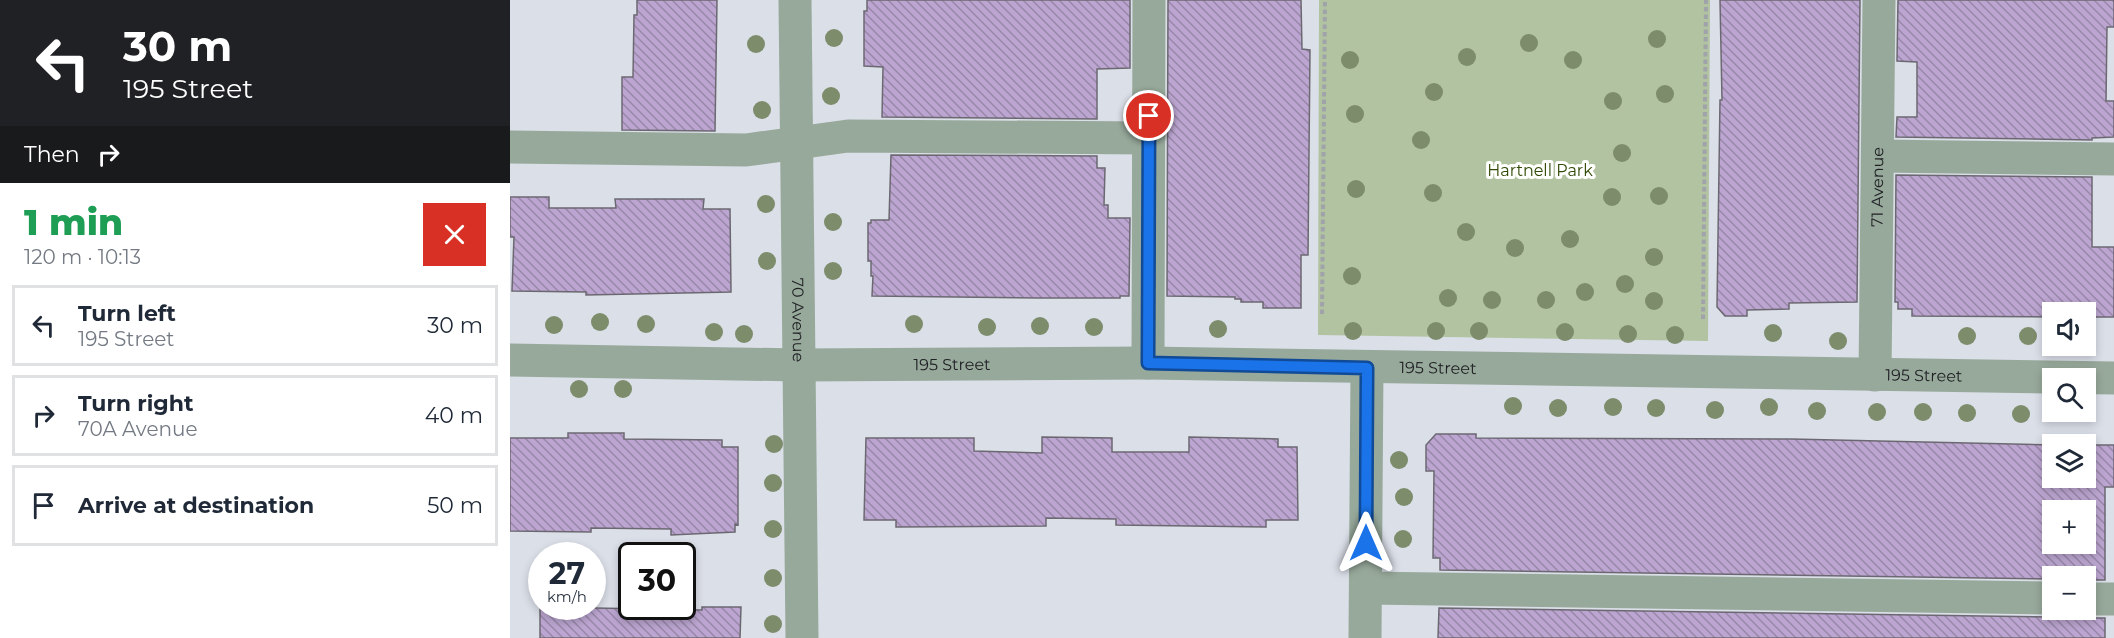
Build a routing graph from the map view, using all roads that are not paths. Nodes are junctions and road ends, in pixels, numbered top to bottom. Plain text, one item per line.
1 (795, 0) edge
2 (1149, 0) edge
3 (1879, 0) edge
4 (1149, 138) junction
5 (798, 143) junction
6 (510, 147) edge
7 (1878, 156) junction
8 (2114, 159) edge
9 (510, 360) edge
10 (1148, 363) junction
11 (800, 365) junction
12 (1367, 368) junction
13 (1875, 375) junction
14 (2114, 378) edge
15 (1366, 588) junction
16 (2042, 598) edge
17 (2096, 599) edge
18 (2114, 599) edge
19 (802, 638) edge
20 (1365, 638) edge

1 - 5 street, 70 Avenue
2 - 4 street
3 - 7 street, 71 Avenue
4 - 5 street
4 - 10 street
5 - 6 street
5 - 11 street, 70 Avenue
7 - 8 street
7 - 13 street, 71 Avenue
9 - 11 street, 195 Street
10 - 11 street, 195 Street
10 - 12 street, 195 Street
11 - 19 street, 70 Avenue
12 - 13 street, 195 Street
12 - 15 street
13 - 14 street, 195 Street
15 - 16 street
15 - 20 street
17 - 18 street

